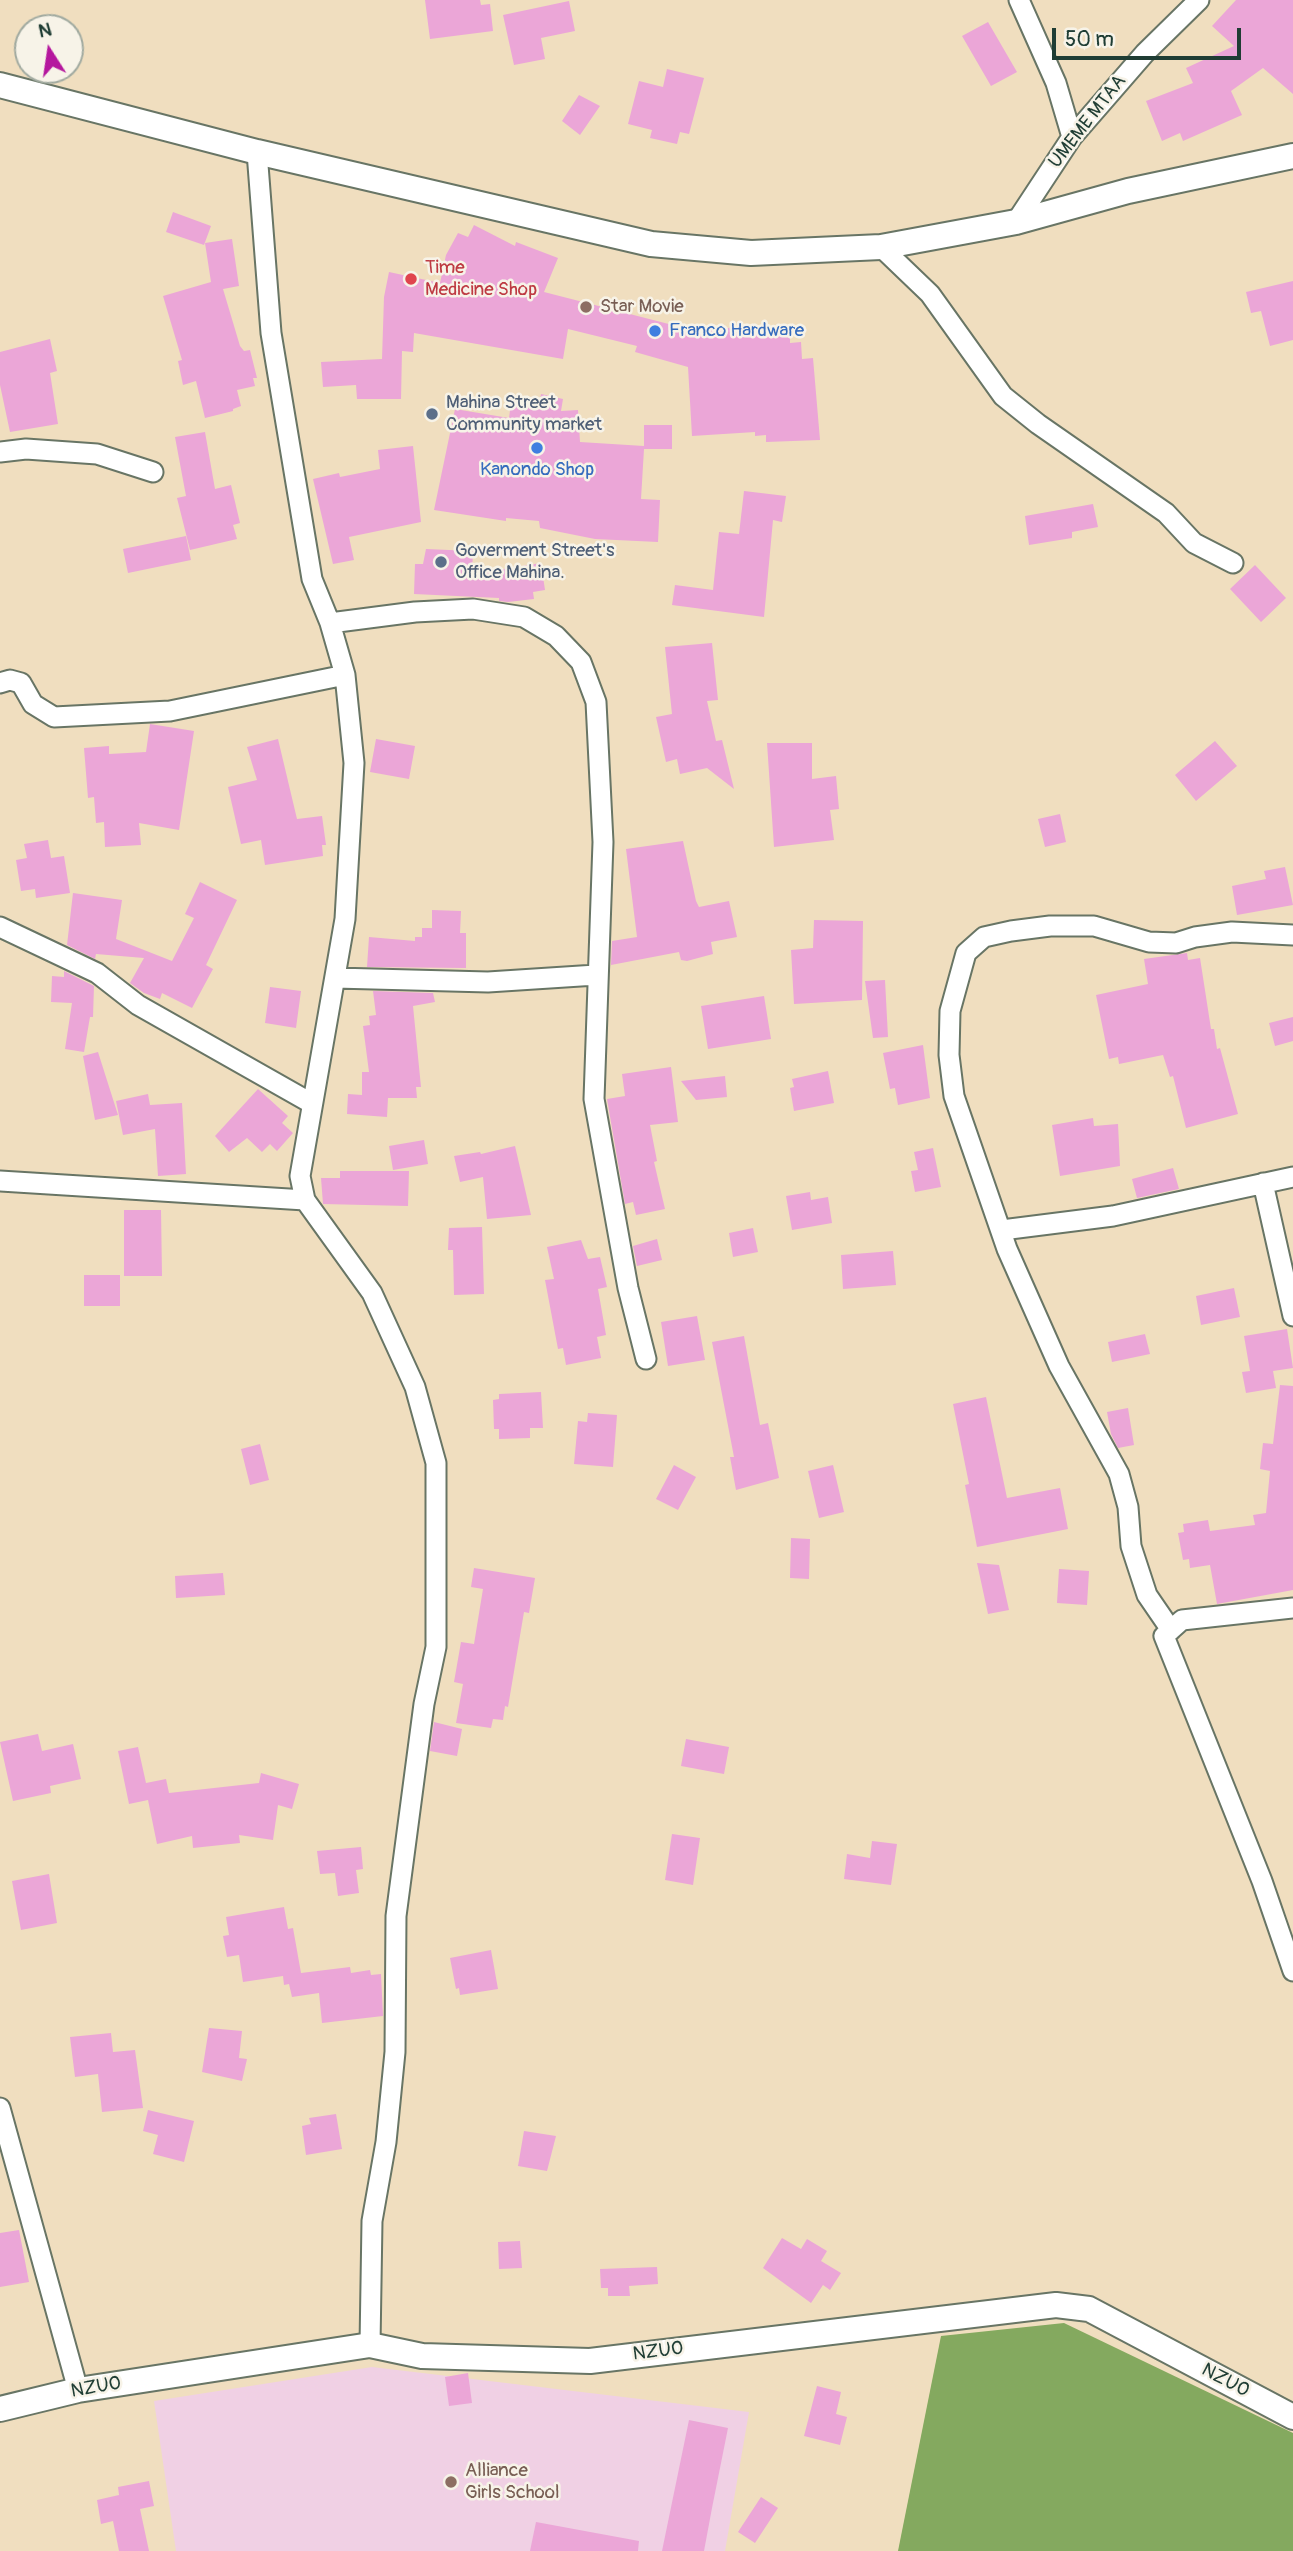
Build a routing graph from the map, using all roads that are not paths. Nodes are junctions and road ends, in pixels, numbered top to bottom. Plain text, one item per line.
1 (1019, 0) edge
2 (1190, 4) edge
3 (0, 85) edge
4 (1072, 137) junction
5 (257, 152) junction
6 (1293, 156) edge
7 (1016, 222) junction
8 (881, 247) junction
9 (0, 452) edge
10 (153, 472) dead end
11 (1233, 563) dead end
12 (330, 623) junction
13 (345, 676) junction
14 (0, 682) edge
15 (0, 927) edge
16 (1293, 935) edge
17 (596, 975) junction
18 (335, 978) junction
19 (312, 1103) junction
20 (1293, 1177) edge
21 (0, 1181) edge
22 (1263, 1183) junction
23 (305, 1200) junction
24 (1002, 1230) junction
25 (1293, 1316) edge
26 (646, 1359) dead end
27 (1293, 1608) edge
28 (1171, 1630) junction
29 (1293, 1971) edge
30 (0, 2108) edge
31 (370, 2345) junction
32 (78, 2390) junction
33 (0, 2409) edge
34 (1293, 2417) edge

1 - 4 street
2 - 4 street, UMEME MTAA
3 - 5 street
4 - 7 street, UMEME MTAA
5 - 8 street
5 - 12 street
6 - 7 street
7 - 8 street
8 - 11 street
9 - 10 street
12 - 13 street
12 - 17 street
13 - 14 street
13 - 18 street
15 - 19 street
16 - 24 street
17 - 18 street
17 - 26 street
18 - 19 street
19 - 23 street
20 - 22 street
21 - 23 street
22 - 24 street
22 - 25 street
23 - 31 street
24 - 28 street
27 - 28 street
28 - 29 street
30 - 32 street
31 - 32 street, NZUO
31 - 34 street, NZUO
32 - 33 street, NZUO

